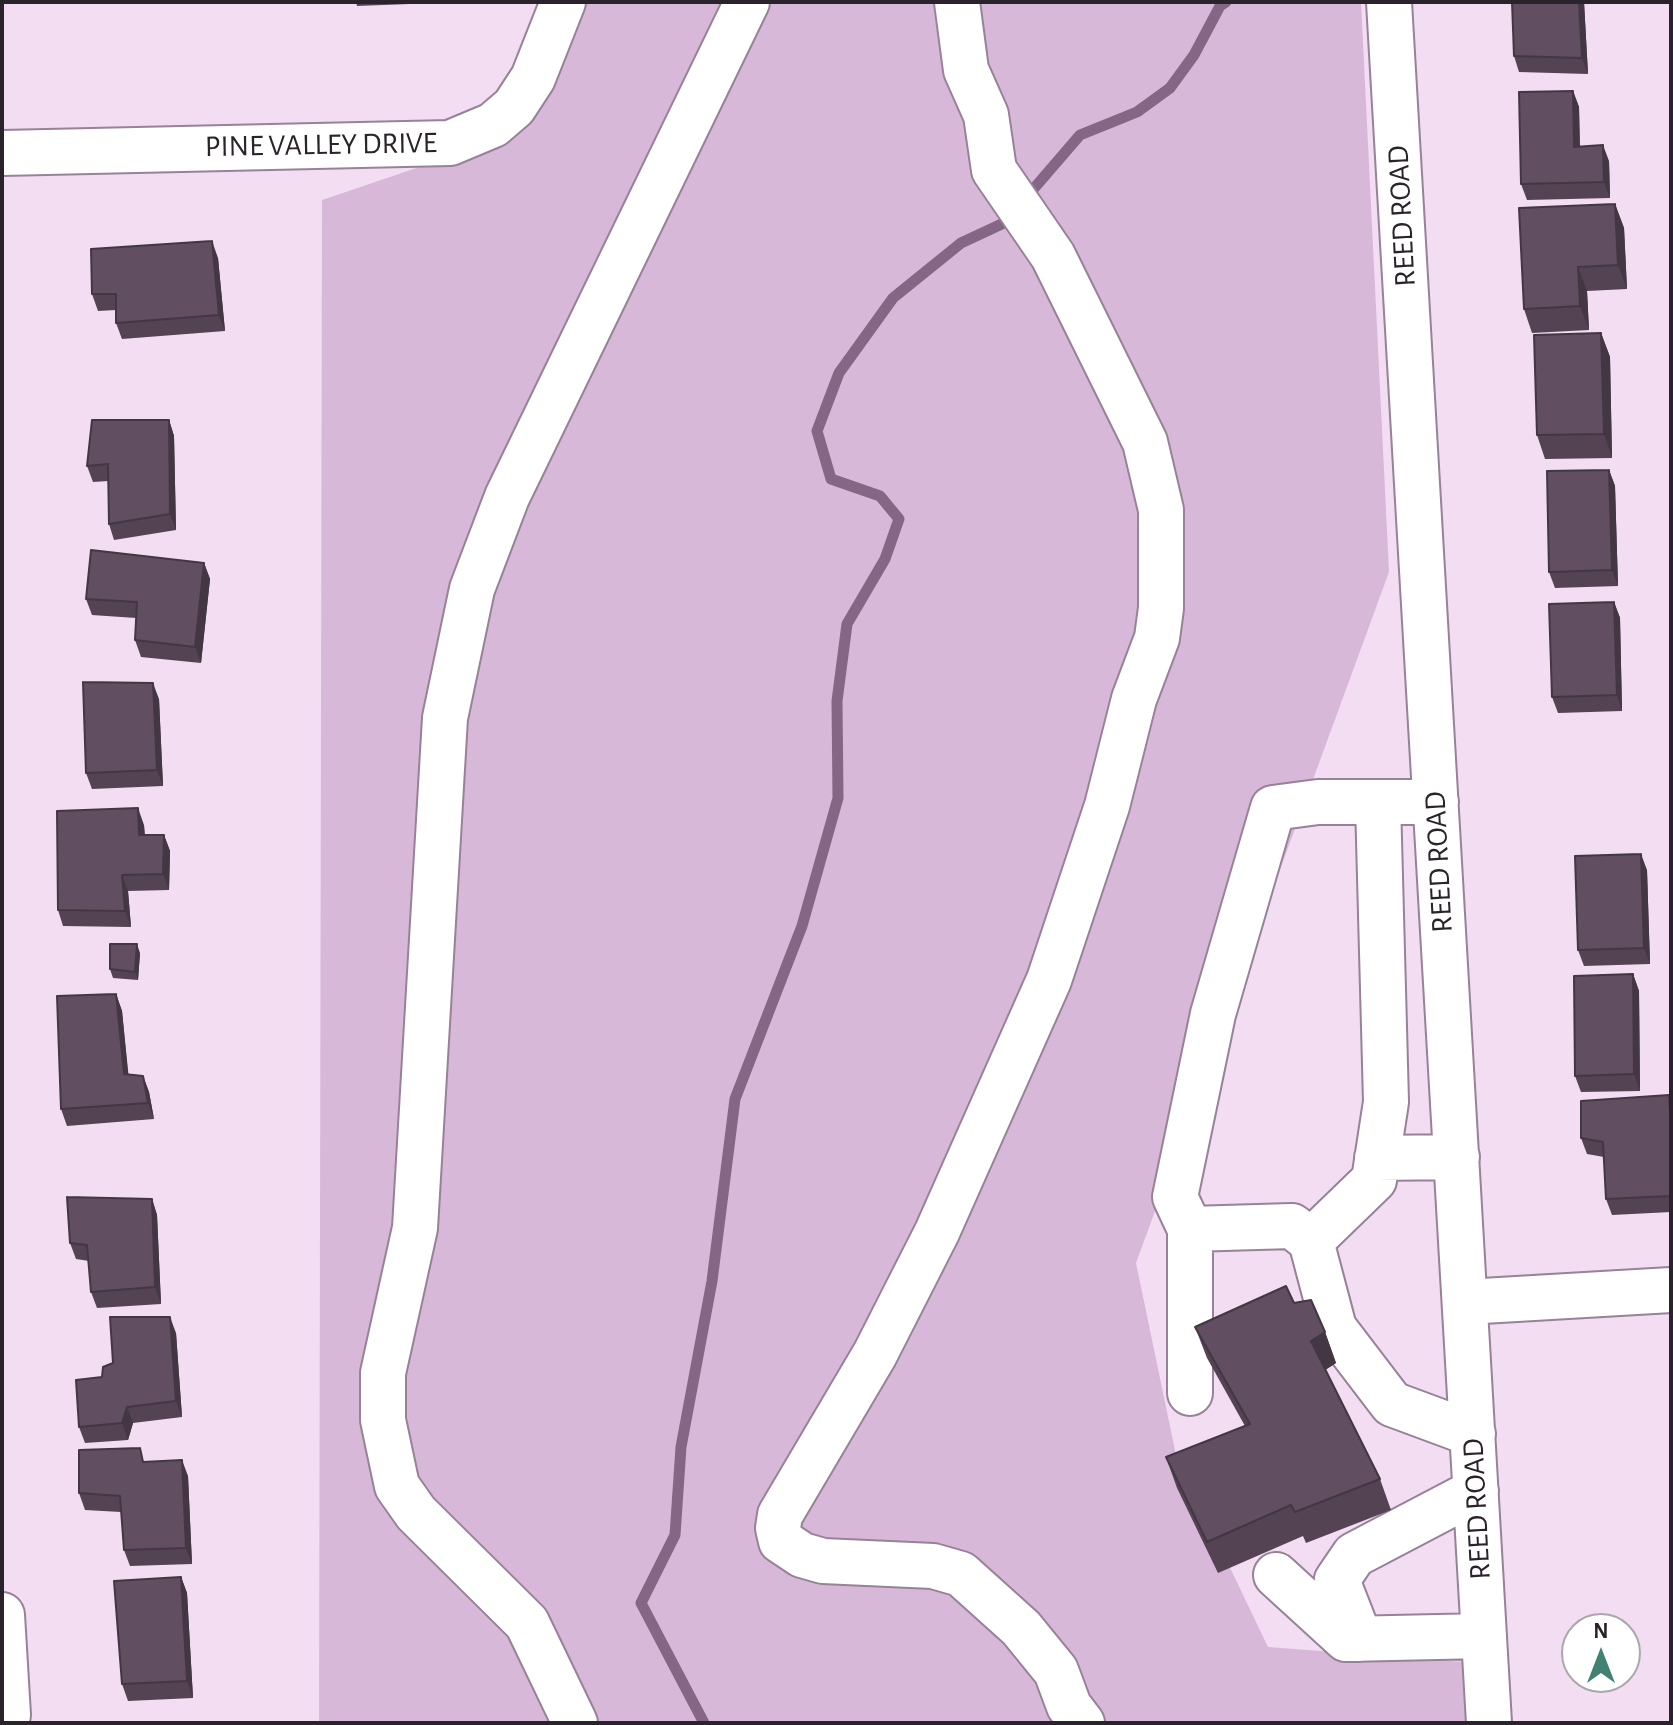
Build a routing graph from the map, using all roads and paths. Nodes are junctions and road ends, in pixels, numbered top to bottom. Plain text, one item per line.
1 (563, 2) edge
2 (747, 2) edge
3 (957, 2) edge
4 (1389, 2) edge
5 (2, 153) edge
6 (1378, 802) junction
7 (1436, 802) junction
8 (1457, 1157) junction
9 (1377, 1158) junction
10 (1190, 1229) junction
11 (1311, 1241) junction
12 (1671, 1290) edge
13 (1465, 1302) junction
14 (1190, 1393) dead end
15 (1473, 1434) junction
16 (1476, 1491) junction
17 (1276, 1575) dead end
18 (2, 1615) edge
19 (1484, 1636) junction
20 (1360, 1639) junction
21 (8, 1715) dead end
22 (575, 1723) edge
23 (1082, 1723) edge
24 (1489, 1723) edge

1 - 5 street, PINE VALLEY DRIVE
2 - 22 street
3 - 23 street
4 - 7 street, REED ROAD
6 - 7 street
6 - 9 street
6 - 10 street
7 - 8 street, REED ROAD
8 - 9 street
8 - 13 street, REED ROAD
9 - 11 street
10 - 11 street
10 - 14 street
11 - 15 street
12 - 13 street
13 - 15 street, REED ROAD
15 - 16 street, REED ROAD
16 - 19 street, REED ROAD
16 - 20 street
17 - 20 street
18 - 21 street
19 - 20 street
19 - 24 street, REED ROAD

